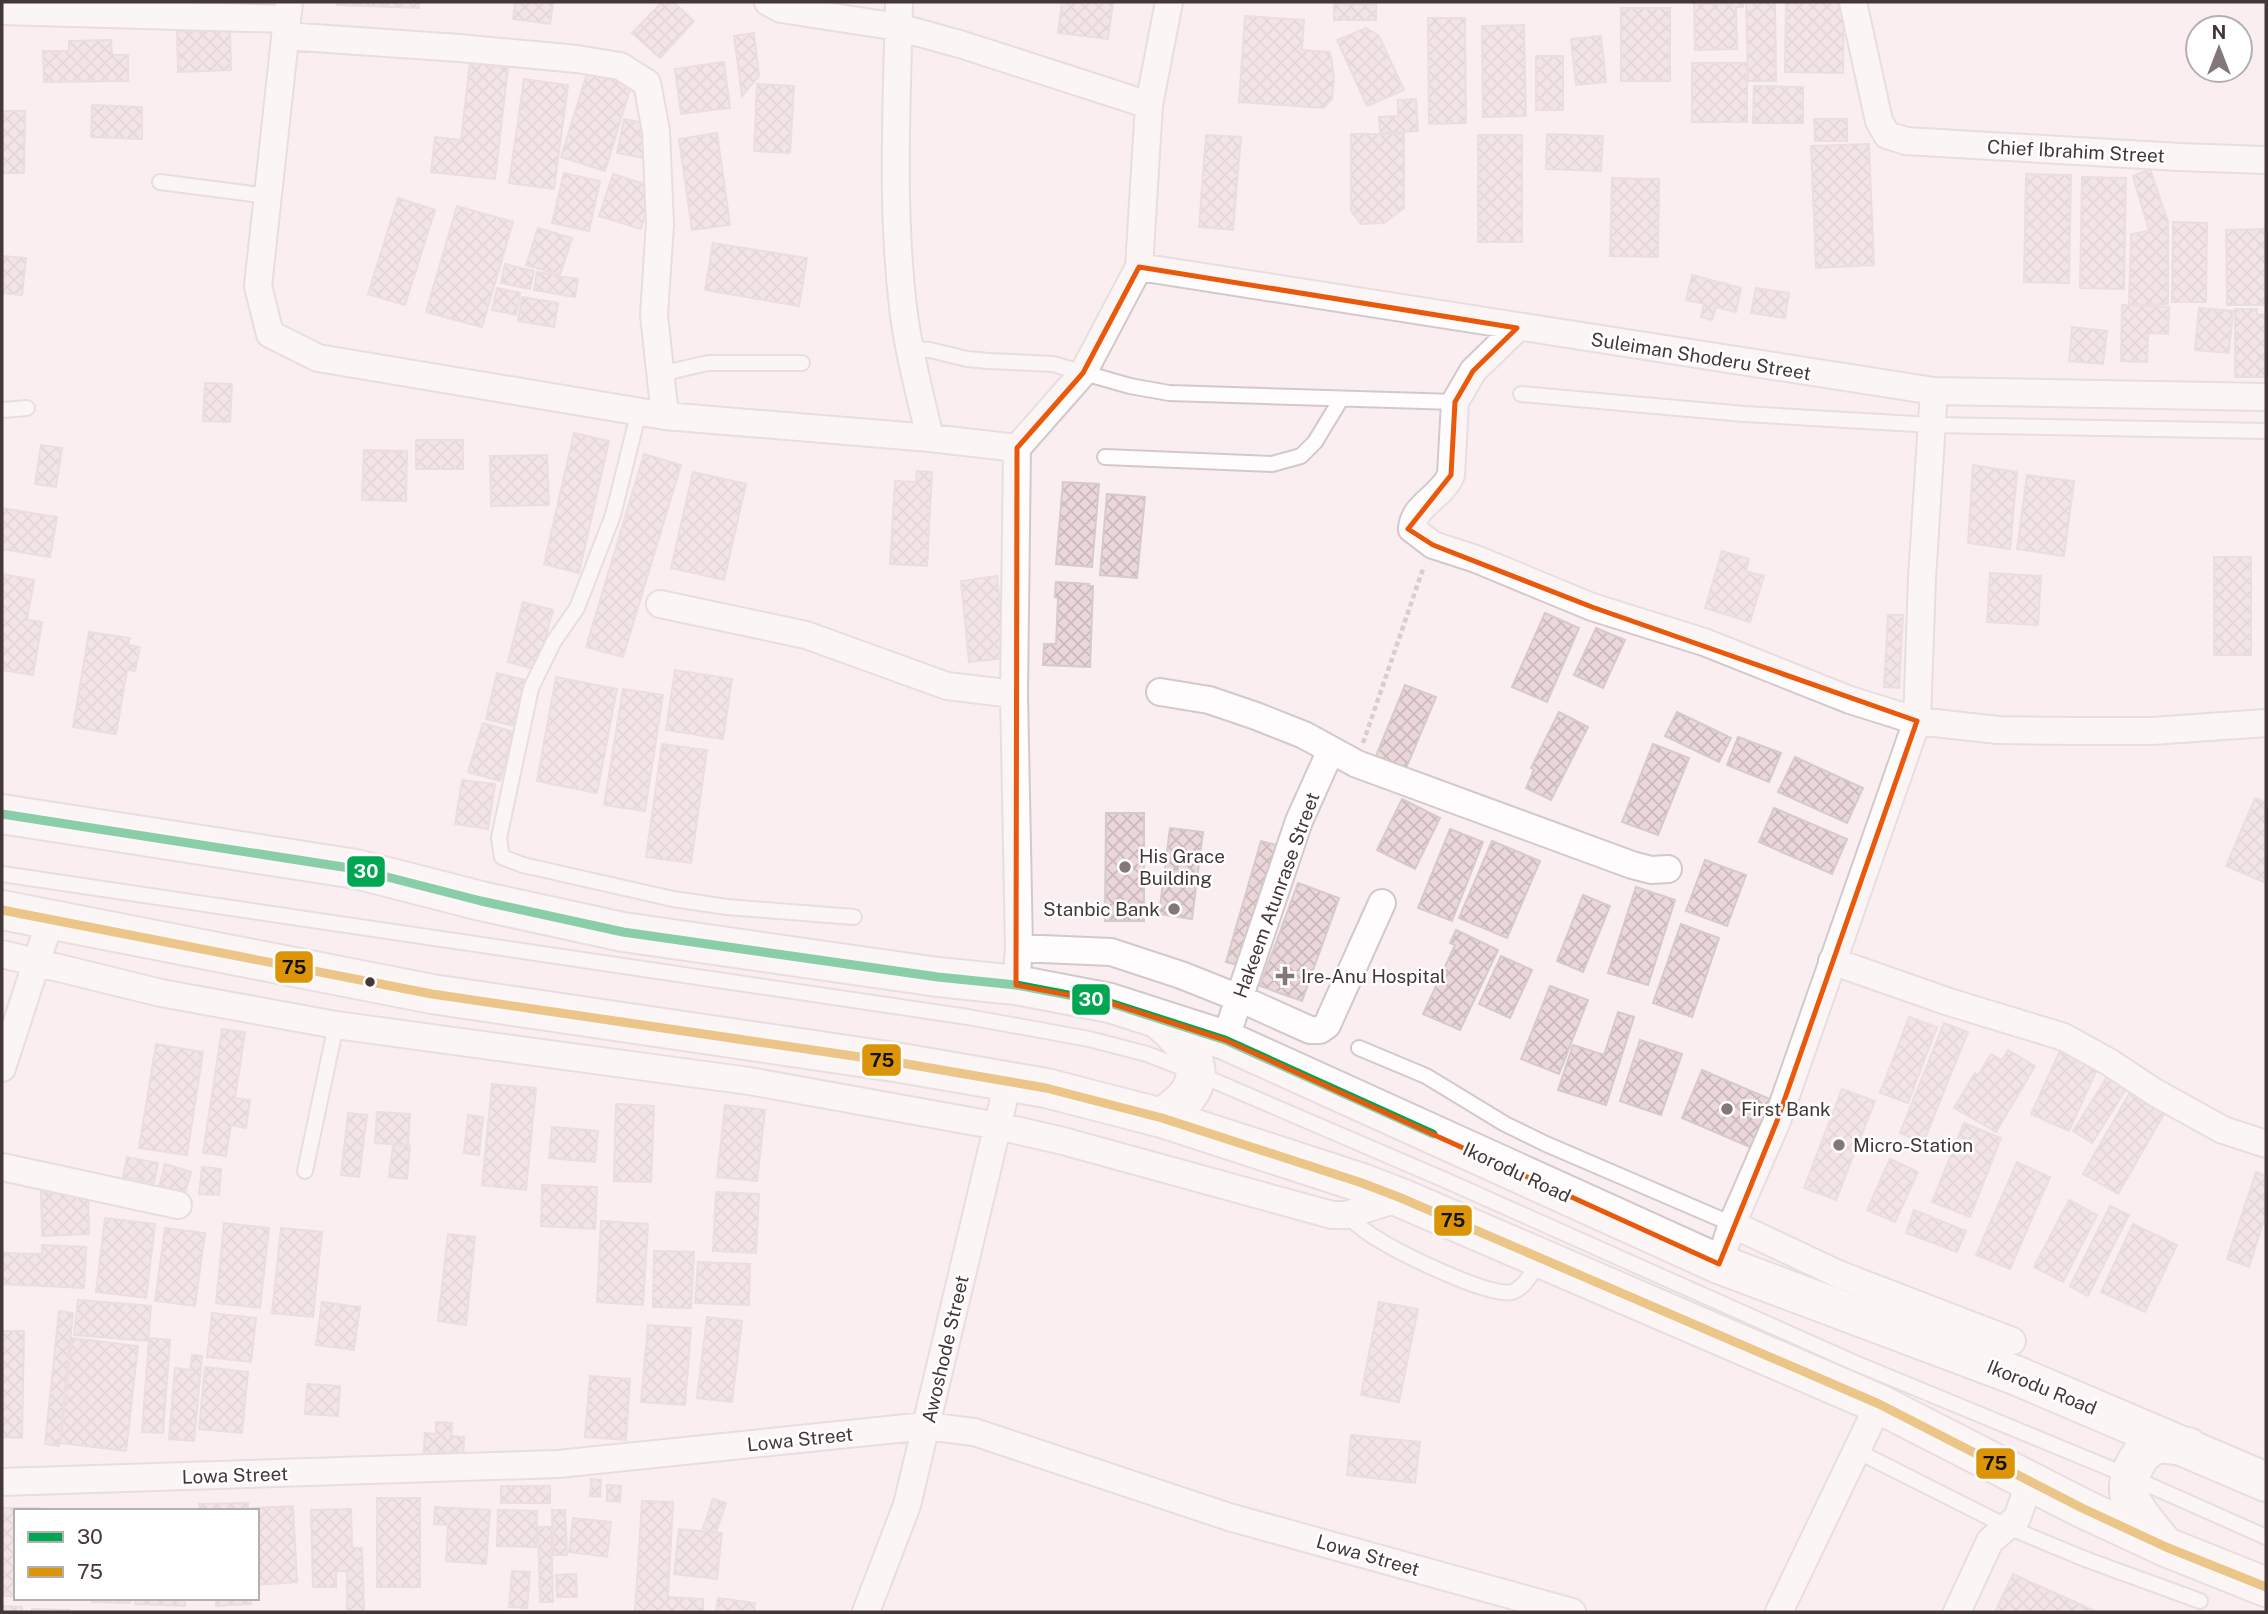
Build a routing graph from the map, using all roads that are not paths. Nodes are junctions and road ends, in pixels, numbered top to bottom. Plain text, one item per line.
1 (768, 2) edge
2 (1169, 2) edge
3 (1853, 2) edge
4 (2, 11) edge
5 (899, 14) edge
6 (287, 19) edge
7 (1149, 105) junction
8 (2266, 160) edge
9 (160, 182) dead end
10 (268, 196) junction
11 (1139, 267) junction
12 (1517, 328) junction
13 (909, 349) junction
14 (803, 363) dead end
15 (1083, 373) junction
16 (660, 374) junction
17 (1934, 391) junction
18 (1521, 394) dead end
19 (2266, 397) edge
20 (1341, 399) junction
21 (1455, 402) junction
22 (27, 408) dead end
23 (2, 410) edge
24 (639, 411) junction
25 (665, 416) junction
26 (1932, 425) junction
27 (2266, 430) edge
28 (930, 438) junction
29 (1017, 449) junction
30 (1105, 457) dead end
31 (660, 604) dead end
32 (1160, 692) dead end
33 (1014, 694) junction
34 (1917, 721) junction
35 (2266, 723) edge
36 (1331, 750) junction
37 (2, 814) edge
38 (1668, 869) dead end
39 (2, 874) edge
40 (1382, 903) dead end
41 (2, 910) edge
42 (854, 917) dead end
43 (50, 921) junction
44 (2, 954) edge
45 (1832, 961) junction
46 (36, 962) junction
47 (1017, 967) junction
48 (1239, 998) junction
49 (1158, 1019) junction
50 (336, 1025) junction
51 (1224, 1040) junction
52 (1359, 1048) dead end
53 (2, 1068) edge
54 (1196, 1073) junction
55 (1008, 1082) junction
56 (1162, 1118) junction
57 (998, 1126) junction
58 (2266, 1144) edge
59 (2, 1167) edge
60 (304, 1171) dead end
61 (1401, 1198) junction
62 (178, 1205) dead end
63 (1346, 1216) junction
64 (1732, 1224) junction
65 (1542, 1259) junction
66 (1719, 1264) junction
67 (2012, 1341) dead end
68 (1879, 1404) junction
69 (926, 1426) junction
70 (2188, 1447) junction
71 (1857, 1451) junction
72 (2131, 1477) junction
73 (2030, 1481) junction
74 (2, 1482) edge
75 (2266, 1482) edge
76 (2008, 1527) junction
77 (2266, 1537) edge
78 (2166, 1547) junction
79 (2266, 1587) edge
80 (2200, 1601) dead end
81 (866, 1612) edge
82 (1572, 1612) edge
83 (1779, 1612) edge
84 (1957, 1612) edge

1 - 5 street
2 - 7 street
3 - 8 street, Chief Ibrahim Street
4 - 6 street
5 - 7 street
5 - 13 street
6 - 10 street
6 - 16 street
7 - 11 street
9 - 10 lane
10 - 24 street
11 - 12 street, Suleiman Shoderu Street
11 - 15 street
12 - 17 street, Suleiman Shoderu Street
12 - 21 street
13 - 15 lane
13 - 28 street
14 - 16 lane
15 - 20 lane
15 - 29 street
16 - 25 street
17 - 19 street, Suleiman Shoderu Street
17 - 26 street
18 - 26 lane
20 - 21 lane
20 - 30 lane
21 - 34 street
22 - 23 lane
24 - 25 street
24 - 42 lane
25 - 28 street
26 - 27 lane
26 - 34 street
28 - 29 street
29 - 33 street
31 - 33 street
32 - 36 street
33 - 47 street
34 - 35 street
34 - 45 street
36 - 38 street
36 - 48 street, Hakeem Atunrase Street
37 - 47 highway, Ikorodu Road
39 - 54 lane
40 - 48 street
41 - 43 highway
43 - 46 street
43 - 55 highway
44 - 46 street
45 - 58 street
45 - 64 street
46 - 50 street
46 - 53 street
47 - 48 street
47 - 49 highway, Ikorodu Road
48 - 51 street, Hakeem Atunrase Street
49 - 51 highway, Ikorodu Road
49 - 54 highway
50 - 57 street
50 - 60 lane
51 - 66 highway, Ikorodu Road
52 - 64 lane
54 - 56 highway
54 - 72 lane
55 - 56 highway
55 - 57 street, Awoshode Street
56 - 61 highway
57 - 63 street
57 - 69 street, Awoshode Street
59 - 62 street
61 - 63 street
61 - 65 highway
63 - 65 lane
64 - 66 street
64 - 67 street
65 - 68 highway
66 - 70 highway, Ikorodu Road
68 - 71 street
68 - 73 highway
69 - 74 street, Lowa Street
69 - 81 street, Awoshode Street
69 - 82 street, Lowa Street
70 - 72 highway
70 - 75 highway, Ikorodu Road
71 - 76 lane
71 - 83 street
72 - 77 lane
72 - 78 highway
73 - 76 street
73 - 78 highway
76 - 80 lane
76 - 84 street
78 - 79 highway

